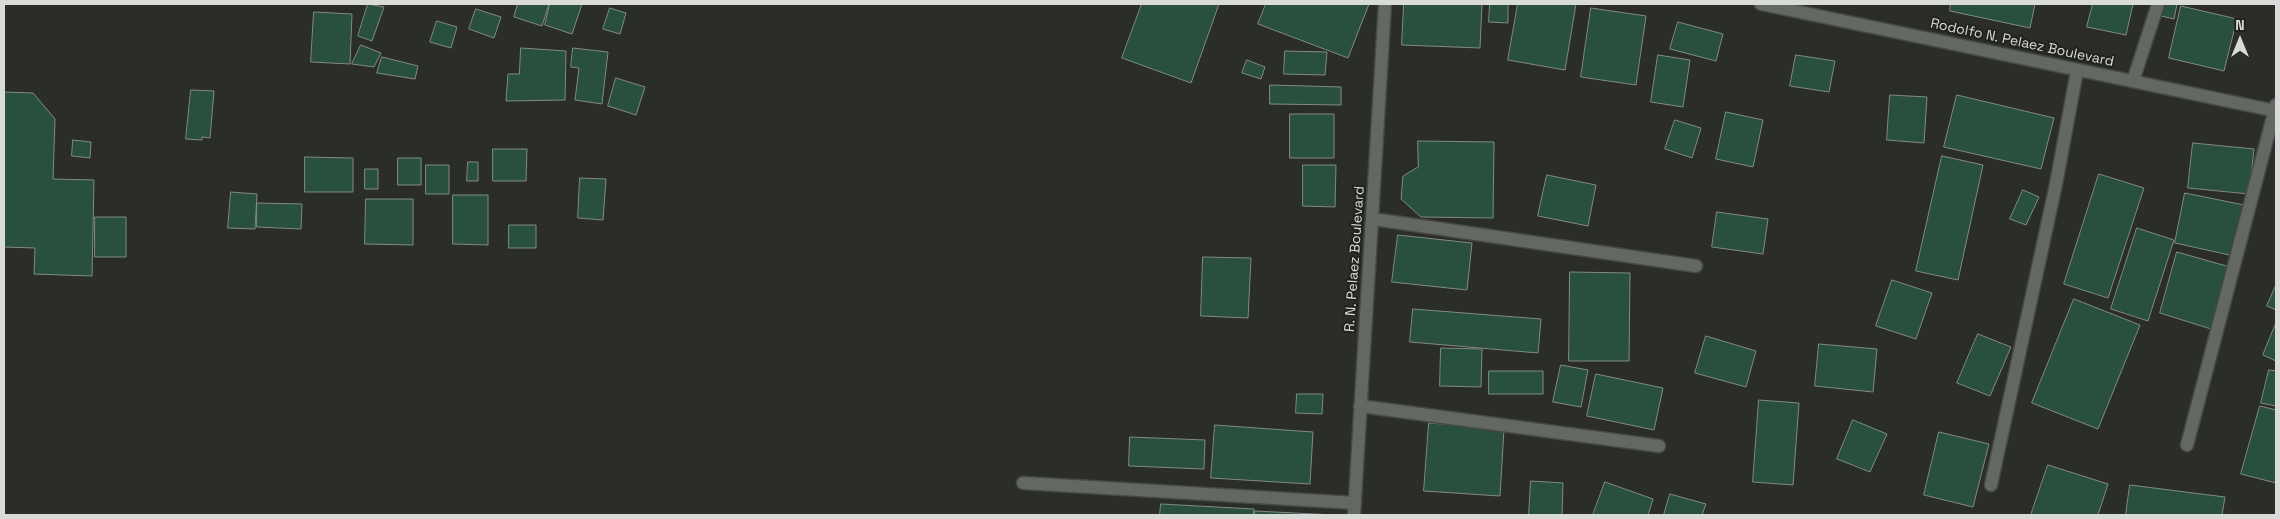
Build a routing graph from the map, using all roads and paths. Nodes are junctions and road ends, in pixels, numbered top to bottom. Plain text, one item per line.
1 (1385, 4) edge
2 (1761, 4) edge
3 (2158, 4) edge
4 (2077, 71) junction
5 (2133, 81) junction
6 (2276, 109) edge
7 (1373, 219) junction
8 (1696, 266) dead end
9 (1360, 406) junction
10 (2187, 445) dead end
11 (1659, 446) dead end
12 (1023, 483) dead end
13 (1991, 485) dead end
14 (1354, 509) edge

1 - 7 street, R. N. Pelaez Boulevard
2 - 4 street, Rodolfo N. Pelaez Boulevard
3 - 5 street
4 - 5 street, Rodolfo N. Pelaez Boulevard
4 - 13 street
5 - 6 street, Rodolfo N. Pelaez Boulevard
6 - 10 street
7 - 8 street
7 - 9 street, R. N. Pelaez Boulevard
9 - 11 street
9 - 14 street, R. N. Pelaez Boulevard
12 - 14 street

